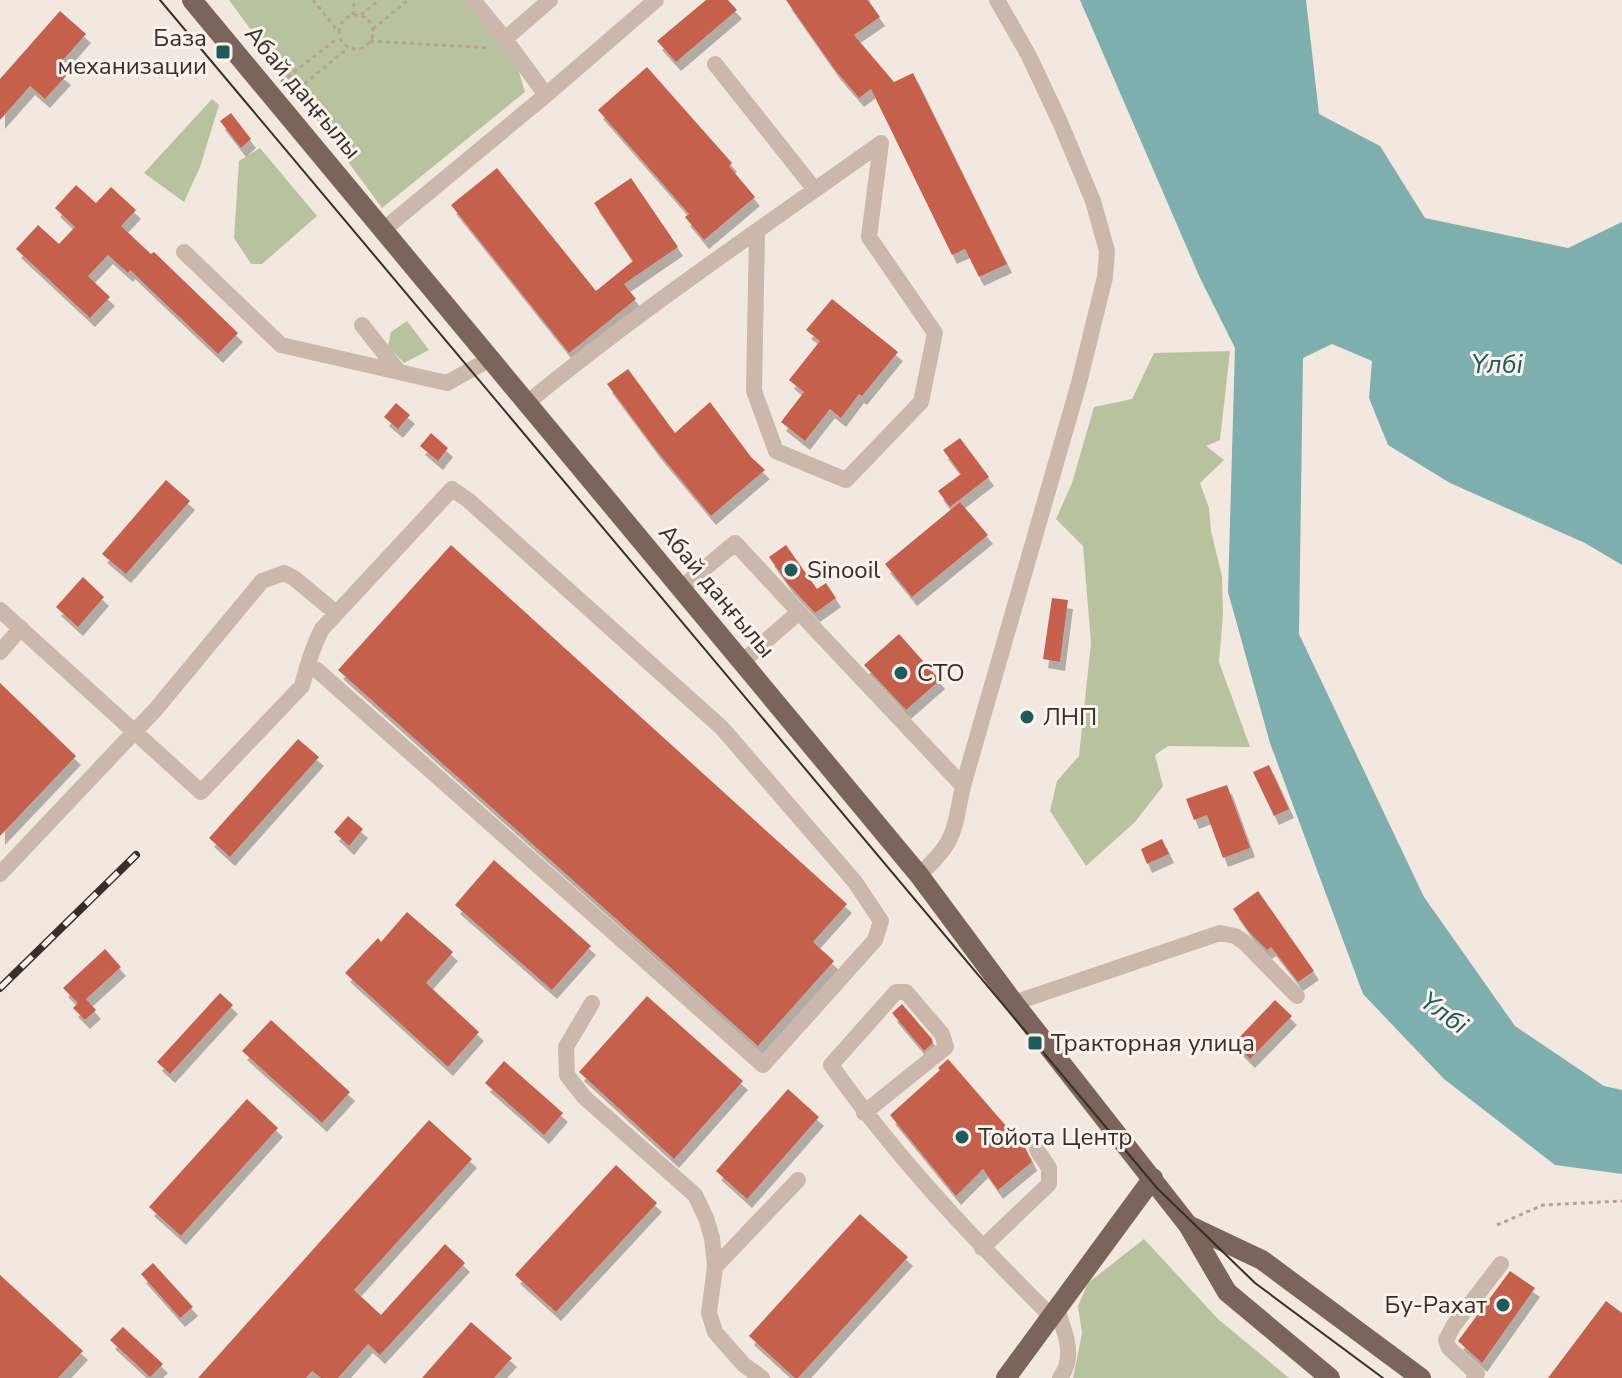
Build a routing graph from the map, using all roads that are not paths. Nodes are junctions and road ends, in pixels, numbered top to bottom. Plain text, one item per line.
1 (192, 0) edge
2 (473, 0) edge
3 (550, 0) edge
4 (656, 0) edge
5 (997, 0) edge
6 (509, 44) junction
7 (715, 64) dead end
8 (546, 95) junction
9 (815, 190) junction
10 (383, 230) junction
11 (757, 232) junction
12 (184, 252) dead end
13 (362, 325) dead end
14 (490, 359) junction
15 (399, 372) junction
16 (527, 403) junction
17 (681, 588) junction
18 (0, 610) edge
19 (799, 612) junction
20 (336, 613) junction
21 (21, 628) junction
22 (0, 652) edge
23 (742, 662) junction
24 (307, 667) junction
25 (135, 732) junction
26 (963, 786) junction
27 (0, 874) edge
28 (919, 875) junction
29 (1297, 996) dead end
30 (592, 1003) dead end
31 (1014, 1003) junction
32 (864, 1113) junction
33 (1037, 1150) dead end
34 (1153, 1178) junction
35 (798, 1180) dead end
36 (1188, 1225) junction
37 (982, 1248) junction
38 (1501, 1264) dead end
39 (715, 1267) junction
40 (1054, 1314) junction
41 (762, 1378) edge
42 (1006, 1378) edge
43 (1060, 1378) edge
44 (1330, 1378) edge
45 (1421, 1378) edge
46 (1474, 1378) edge

1 - 10 main road, Абай даңғылы
2 - 6 street
3 - 6 street
4 - 8 street
5 - 26 street
6 - 8 street
7 - 9 street
8 - 10 street
9 - 11 street
9 - 11 street
10 - 14 main road, Абай даңғылы
11 - 16 street
12 - 15 street
13 - 15 street
14 - 15 street
14 - 16 main road, Абай даңғылы
16 - 17 main road, Абай даңғылы
17 - 19 street
17 - 23 main road, Абай даңғылы
18 - 21 street
19 - 23 street
19 - 26 street
20 - 24 street
20 - 24 street
20 - 25 street
21 - 22 street
21 - 25 street
23 - 28 main road, Абай даңғылы
24 - 25 street
25 - 27 street
26 - 28 street
28 - 31 main road, Абай даңғылы
29 - 31 street
30 - 39 street
31 - 34 main road, Абай даңғылы
32 - 32 street
32 - 37 street
33 - 37 street
34 - 36 main road, Абай даңғылы
34 - 40 main road
35 - 39 street
36 - 44 main road, Абай даңғылы
36 - 45 main road, Абай даңғылы
37 - 40 street
38 - 46 street
39 - 41 street
40 - 42 main road
40 - 43 street

